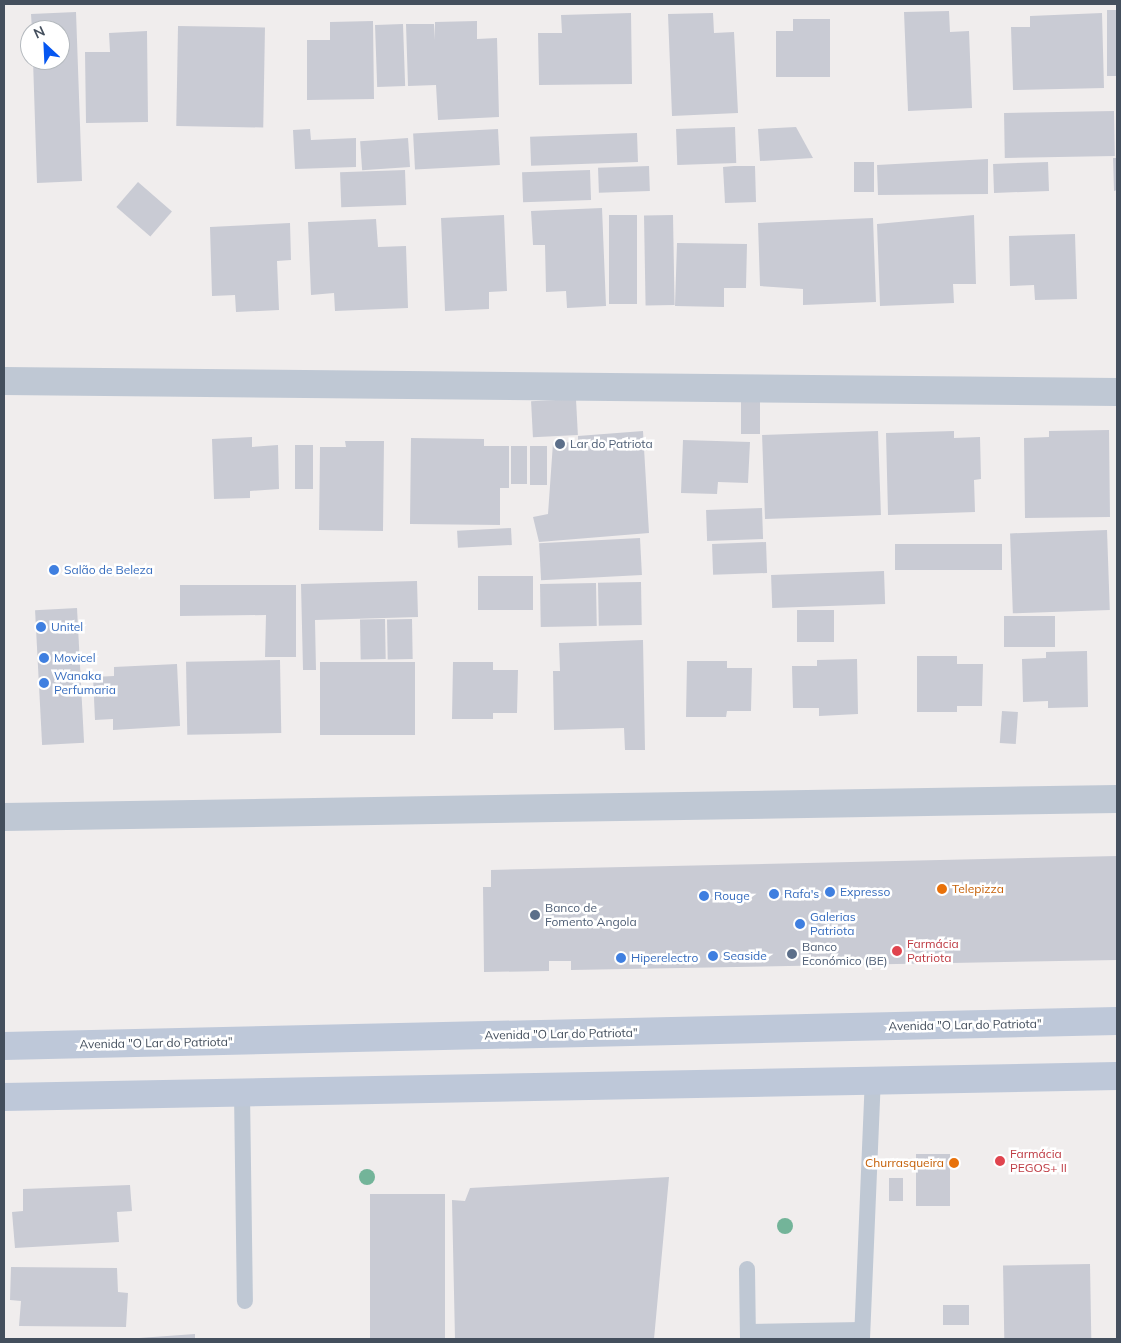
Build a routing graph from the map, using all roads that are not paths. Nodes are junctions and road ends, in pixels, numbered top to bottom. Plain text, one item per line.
1 (4, 381) edge
2 (1117, 392) edge
3 (1117, 800) edge
4 (4, 817) edge
5 (1117, 1021) edge
6 (4, 1046) edge
7 (1117, 1076) edge
8 (874, 1080) junction
9 (242, 1093) junction
10 (4, 1097) edge
11 (747, 1269) dead end
12 (245, 1301) dead end
13 (862, 1334) edge
14 (748, 1336) edge

1 - 2 street
3 - 4 street
5 - 6 main road, Avenida "O Lar do Patriota"
7 - 8 main road
8 - 9 main road
8 - 13 lane
9 - 10 main road
9 - 12 lane
11 - 14 lane
13 - 14 lane

